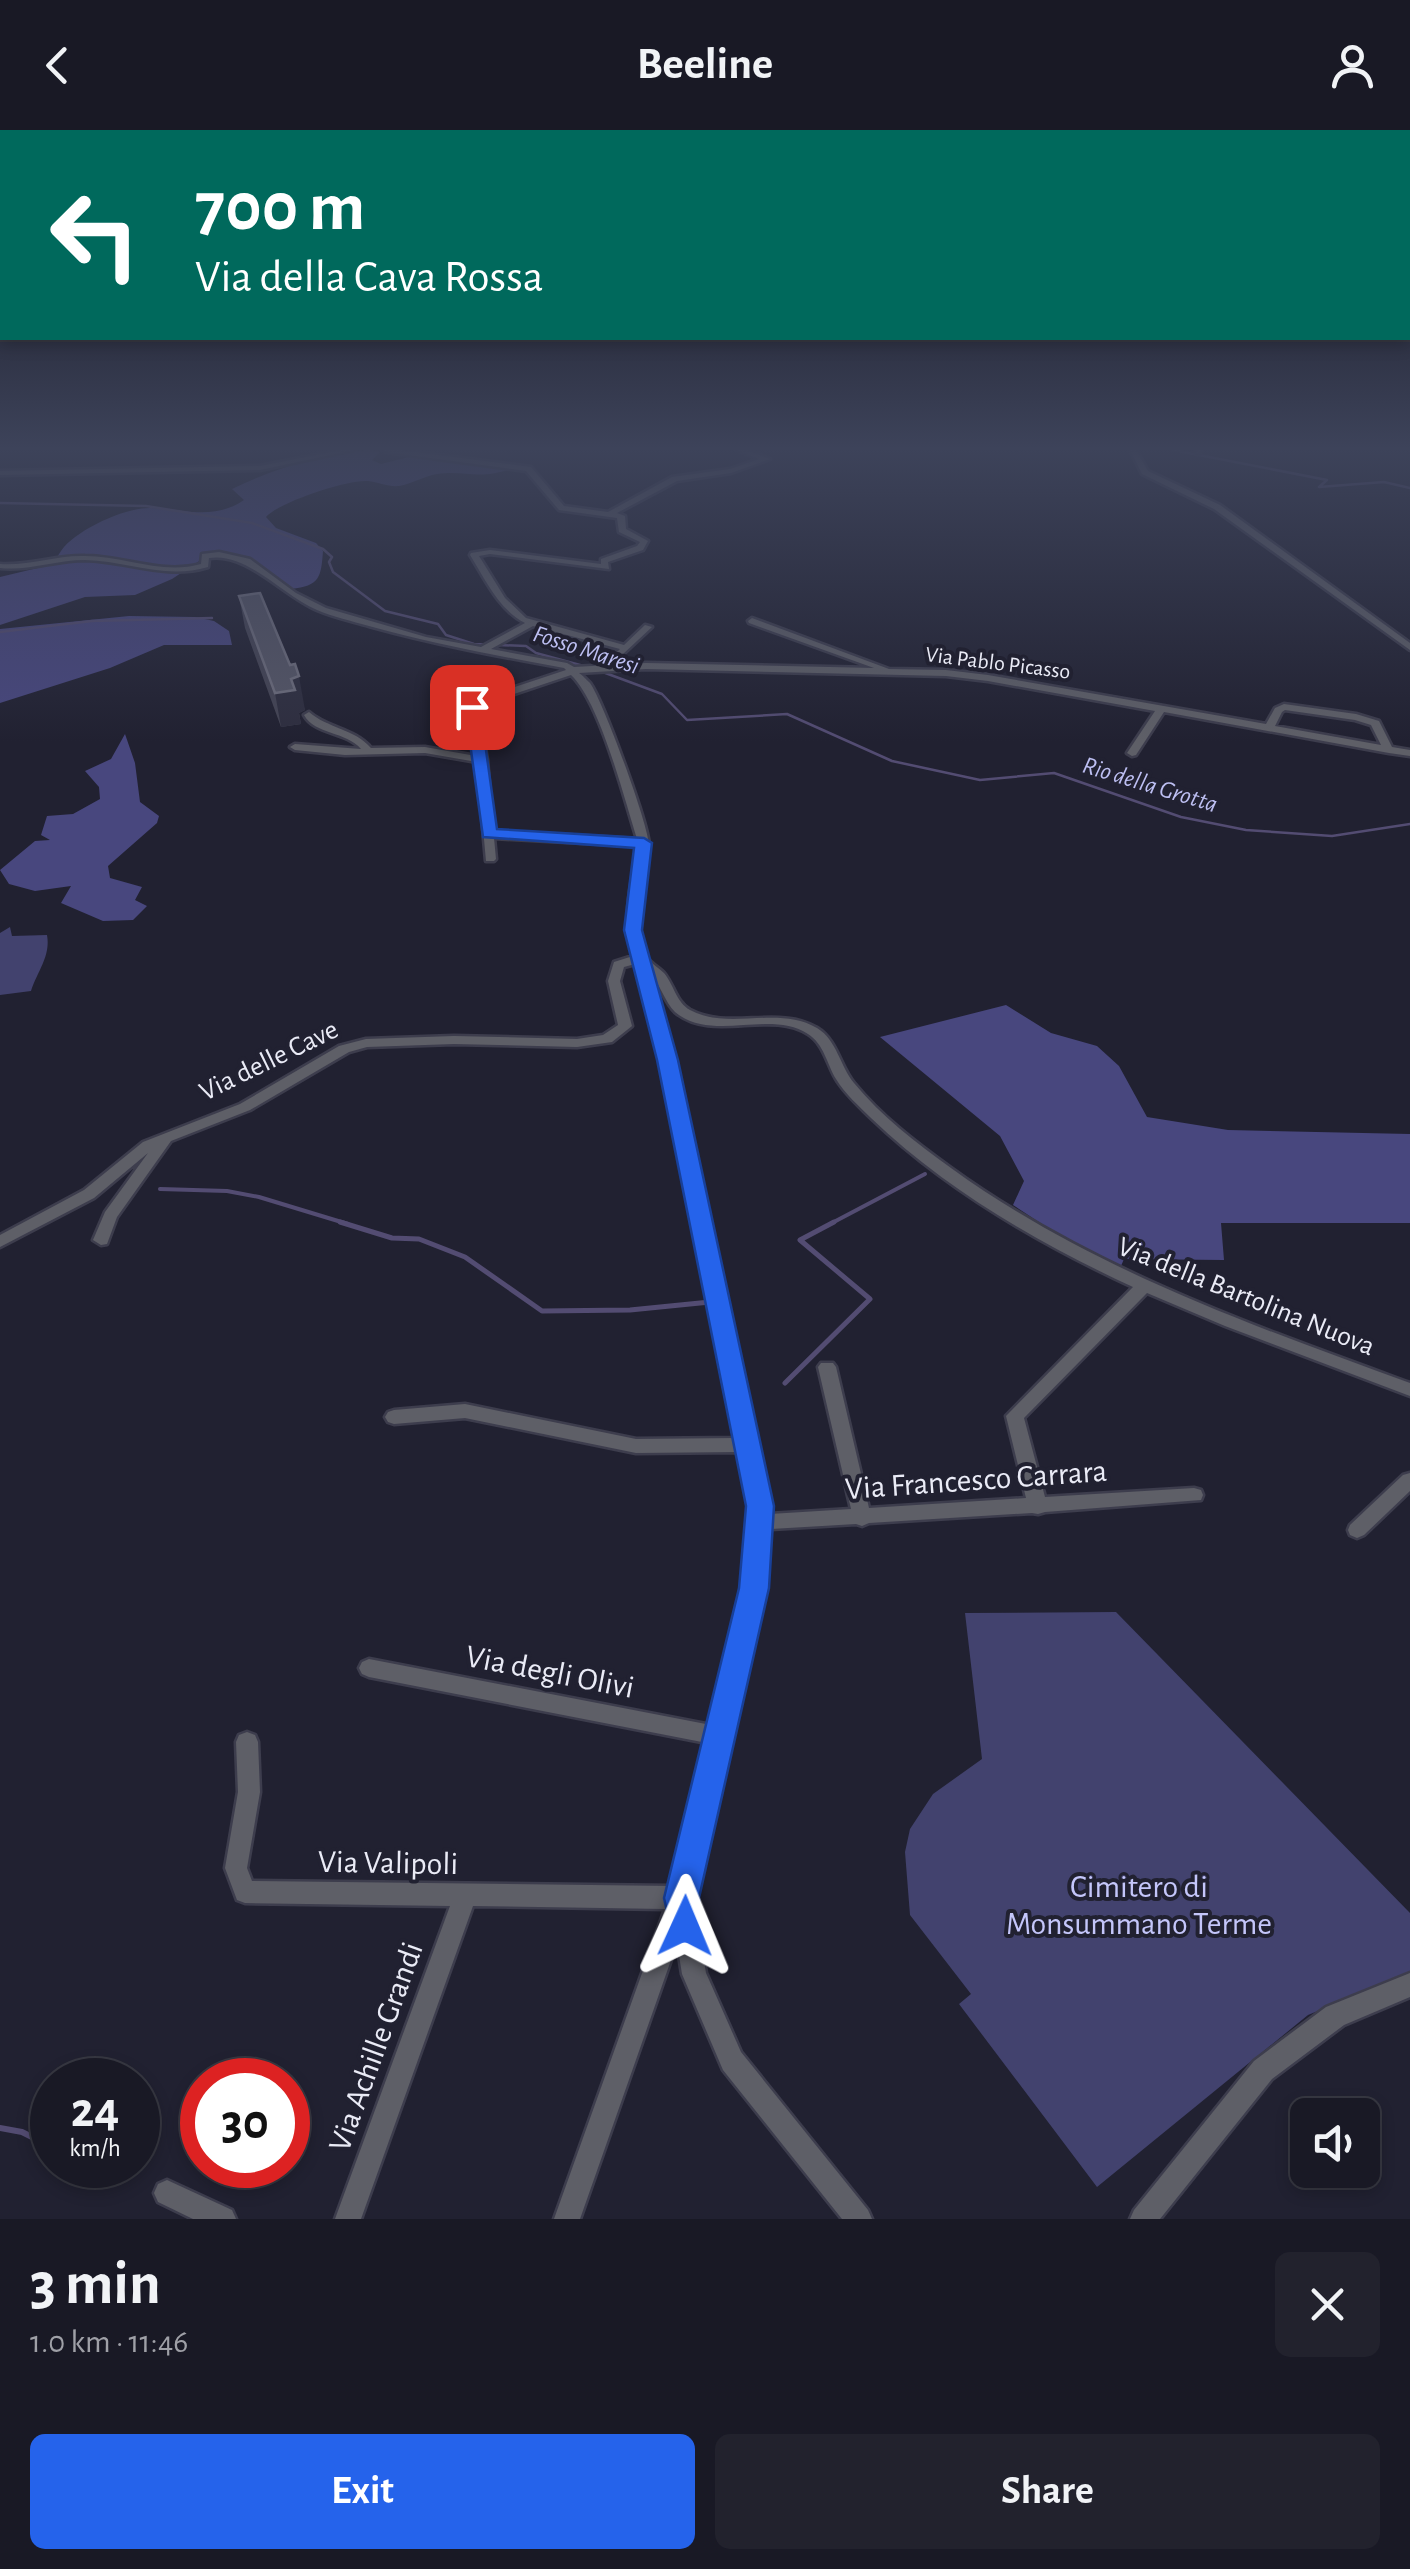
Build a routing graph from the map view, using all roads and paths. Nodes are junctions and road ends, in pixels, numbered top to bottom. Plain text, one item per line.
1 (640, 547) edge
2 (1272, 547) edge
3 (0, 566) edge
4 (752, 621) dead end
5 (530, 624) junction
6 (648, 627) dead end
7 (1410, 647) edge
8 (626, 648) junction
9 (480, 651) junction
10 (575, 670) junction
11 (603, 670) junction
12 (890, 672) junction
13 (1161, 709) junction
14 (309, 715) dead end
15 (1269, 728) junction
16 (1410, 744) edge
17 (1387, 746) junction
18 (296, 747) dead end
19 (370, 752) junction
20 (1132, 752) dead end
21 (1410, 752) edge
22 (482, 760) junction
23 (489, 834) junction
24 (644, 843) junction
25 (490, 859) dead end
26 (638, 958) junction
27 (168, 1134) junction
28 (101, 1240) dead end
29 (0, 1242) edge
30 (1142, 1288) junction
31 (827, 1367) dead end
32 (1410, 1390) edge
33 (394, 1417) dead end
34 (747, 1446) junction
35 (1410, 1480) edge
36 (1194, 1495) dead end
37 (1038, 1507) junction
38 (862, 1518) junction
39 (762, 1522) junction
40 (1357, 1530) dead end
41 (369, 1668) dead end
42 (720, 1736) junction
43 (247, 1742) dead end
44 (466, 1897) junction
45 (681, 1898) junction
46 (1410, 1984) edge
47 (167, 2194) dead end
48 (223, 2219) edge
49 (348, 2219) edge
50 (567, 2219) edge
51 (859, 2219) edge
52 (1143, 2219) edge

1 - 5 street
2 - 7 street
3 - 9 street
4 - 12 street
5 - 8 street
5 - 9 street
6 - 8 street
8 - 11 street
9 - 10 street
10 - 11 street, Via Pablo Picasso
10 - 22 street
10 - 24 street
11 - 12 street, Via Pablo Picasso
12 - 13 street, Via Pablo Picasso
13 - 15 street, Via Pablo Picasso
13 - 20 street
14 - 19 street
15 - 17 street, Via Pablo Picasso
15 - 17 street
16 - 17 street
17 - 21 street, Via Pablo Picasso
18 - 19 street
19 - 22 street
22 - 23 street
23 - 24 street
23 - 25 street
24 - 26 street
26 - 27 street, Via delle Cave
26 - 30 street, Via della Bartolina Nuova
26 - 34 street
27 - 28 street
27 - 29 street, Via delle Cave
30 - 32 street, Via della Bartolina Nuova
30 - 37 street
31 - 38 street
33 - 34 street
34 - 39 street
35 - 40 street
36 - 37 street, Via Francesco Carrara
37 - 38 street, Via Francesco Carrara
38 - 39 street, Via Francesco Carrara
39 - 42 street
41 - 42 street, Via degli Olivi
42 - 45 street
43 - 44 street, Via Valipoli
44 - 45 street, Via Valipoli
44 - 49 street, Via Achille Grandi
45 - 50 street
45 - 51 street
46 - 52 street
47 - 48 street

